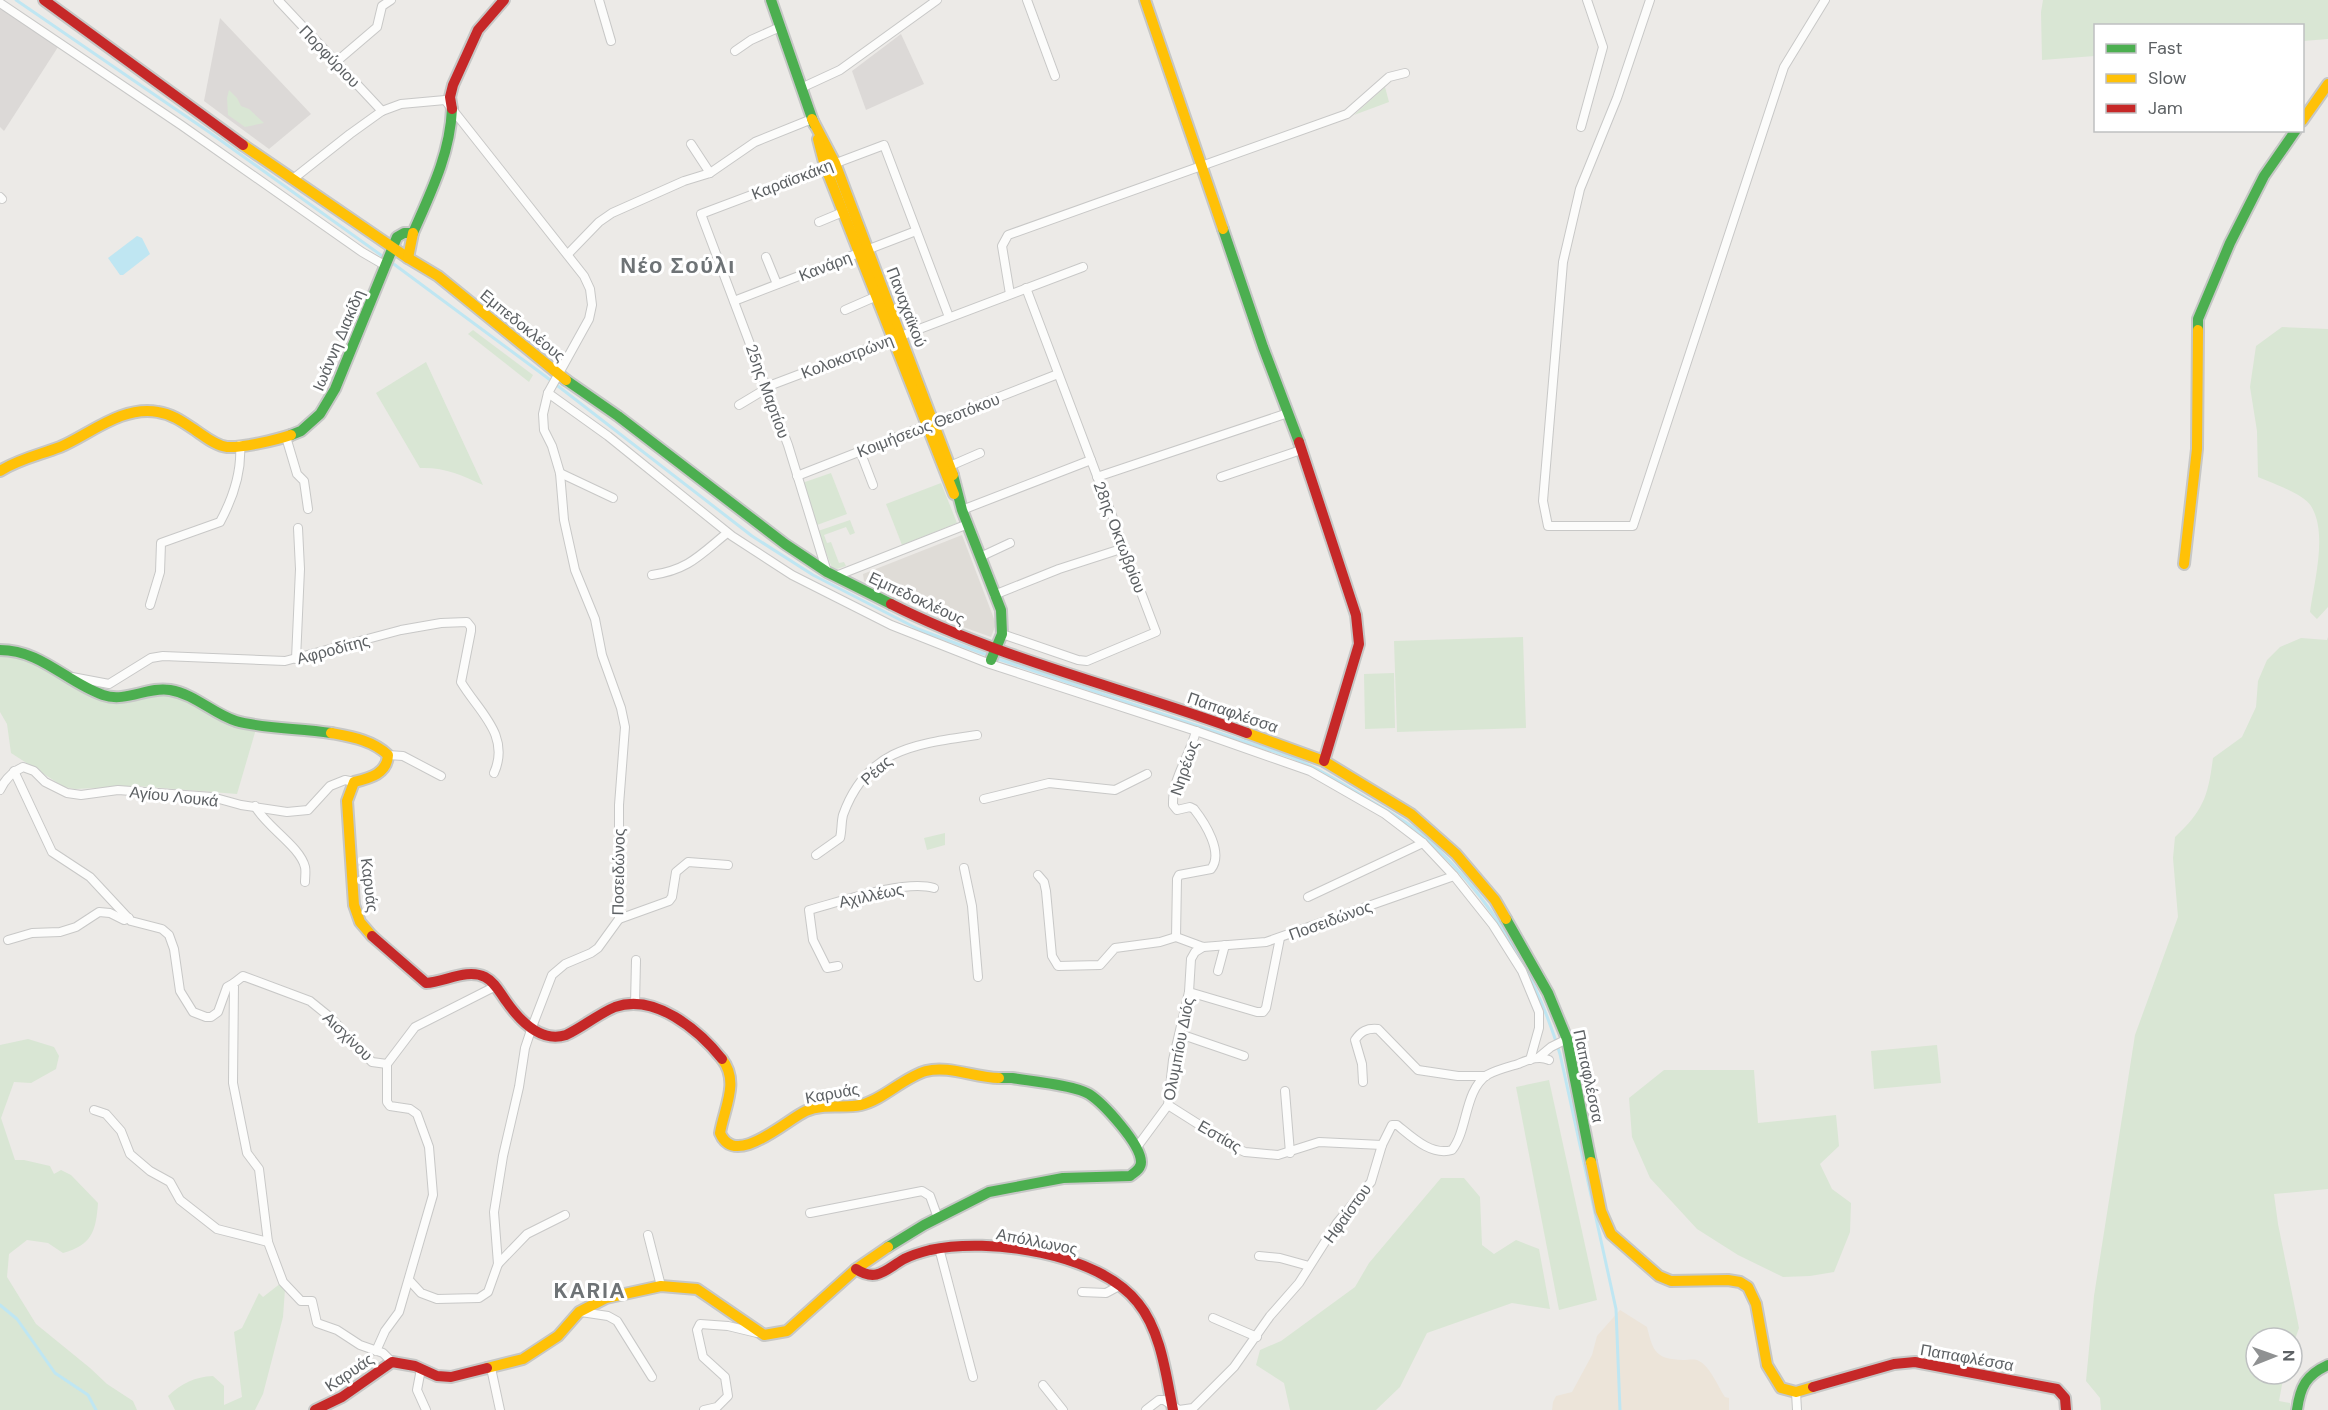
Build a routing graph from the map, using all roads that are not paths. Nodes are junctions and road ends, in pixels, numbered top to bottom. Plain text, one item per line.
1 (44, 0) edge
2 (278, 0) edge
3 (391, 0) edge
4 (504, 0) edge
5 (599, 0) edge
6 (771, 0) edge
7 (937, 0) edge
8 (1027, 0) edge
9 (1145, 0) edge
10 (1587, 0) edge
11 (1650, 0) edge
12 (1825, 0) edge
13 (0, 3) edge
14 (780, 27) junction
15 (611, 41) dead end
16 (735, 51) dead end
17 (336, 62) junction
18 (1405, 73) dead end
19 (1055, 76) dead end
20 (2328, 84) edge
21 (801, 88) junction
22 (452, 108) junction
23 (382, 111) junction
24 (2304, 118) edge
25 (812, 119) junction
26 (1581, 127) dead end
27 (2295, 132) edge
28 (691, 144) dead end
29 (830, 165) junction
30 (1201, 166) junction
31 (710, 173) junction
32 (293, 179) junction
33 (843, 212) junction
34 (701, 214) joint
35 (819, 222) dead end
36 (916, 231) junction
37 (413, 233) junction
38 (392, 248) junction
39 (864, 251) junction
40 (568, 254) junction
41 (766, 257) dead end
42 (408, 258) junction
43 (386, 266) junction
44 (1083, 267) dead end
45 (777, 284) junction
46 (1026, 288) junction
47 (1010, 294) junction
48 (877, 296) junction
49 (734, 301) junction
50 (845, 310) dead end
51 (949, 317) junction
52 (897, 338) junction
53 (558, 374) junction
54 (1058, 374) junction
55 (768, 387) junction
56 (549, 390) junction
57 (739, 405) dead end
58 (1288, 413) junction
59 (930, 424) junction
60 (286, 437) junction
61 (240, 445) junction
62 (1301, 450) junction
63 (860, 451) junction
64 (980, 453) dead end
65 (1091, 460) junction
66 (950, 466) junction
67 (0, 471) edge
68 (560, 473) junction
69 (797, 476) junction
70 (1097, 477) junction
71 (1221, 477) dead end
72 (873, 485) dead end
73 (613, 498) dead end
74 (308, 509) dead end
75 (962, 510) junction
76 (968, 524) junction
77 (298, 528) dead end
78 (727, 533) junction
79 (1010, 543) dead end
80 (1124, 548) junction
81 (980, 557) junction
82 (2184, 564) dead end
83 (831, 574) junction
84 (652, 575) dead end
85 (994, 595) junction
86 (150, 605) dead end
87 (1002, 634) junction
88 (995, 649) junction
89 (0, 650) edge
90 (296, 659) junction
91 (991, 660) dead end
92 (71, 677) junction
93 (1196, 731) junction
94 (978, 735) dead end
95 (388, 755) junction
96 (1324, 761) junction
97 (14, 771) junction
98 (494, 773) dead end
99 (1147, 774) dead end
100 (441, 776) dead end
101 (354, 782) junction
102 (0, 790) edge
103 (984, 799) dead end
104 (255, 806) junction
105 (1423, 843) junction
106 (816, 855) dead end
107 (728, 865) dead end
108 (964, 868) dead end
109 (1038, 875) dead end
110 (1454, 876) junction
111 (305, 882) dead end
112 (934, 888) dead end
113 (1308, 897) dead end
114 (129, 918) junction
115 (619, 919) junction
116 (1176, 937) junction
117 (1280, 938) junction
118 (8, 940) dead end
119 (1226, 945) junction
120 (1203, 947) junction
121 (636, 960) dead end
122 (838, 966) dead end
123 (1218, 971) dead end
124 (978, 977) dead end
125 (234, 983) junction
126 (496, 986) junction
127 (1189, 992) junction
128 (635, 1005) junction
129 (532, 1027) junction
130 (1180, 1034) junction
131 (1564, 1041) junction
132 (1244, 1056) dead end
133 (1539, 1057) junction
134 (1530, 1060) junction
135 (1549, 1060) dead end
136 (387, 1064) junction
137 (1486, 1076) junction
138 (1363, 1082) dead end
139 (1285, 1091) dead end
140 (1168, 1105) junction
141 (94, 1110) dead end
142 (1382, 1145) junction
143 (1137, 1147) junction
144 (1290, 1153) junction
145 (810, 1213) dead end
146 (565, 1215) dead end
147 (938, 1218) junction
148 (648, 1235) dead end
149 (268, 1242) junction
150 (939, 1248) junction
151 (1259, 1257) dead end
152 (498, 1264) junction
153 (1310, 1266) junction
154 (856, 1269) junction
155 (409, 1280) junction
156 (661, 1286) junction
157 (1119, 1286) junction
158 (1082, 1292) dead end
159 (579, 1312) junction
160 (1213, 1318) dead end
161 (764, 1335) junction
162 (1257, 1337) junction
163 (376, 1351) junction
164 (392, 1362) junction
165 (2328, 1365) edge
166 (491, 1368) junction
167 (421, 1369) junction
168 (652, 1377) dead end
169 (973, 1377) dead end
170 (1043, 1385) dead end
171 (1796, 1392) junction
172 (1172, 1407) edge
173 (315, 1410) edge
174 (426, 1410) edge
175 (500, 1410) edge
176 (704, 1410) edge
177 (1063, 1410) edge
178 (1146, 1410) edge
179 (1797, 1410) edge
180 (2066, 1410) edge
181 (2297, 1410) edge

1 - 32 street, Εμπεδοκλέους
2 - 17 street, Πορφύριου
3 - 17 street
4 - 22 street
5 - 15 street
6 - 14 street, Παναχαϊκού
7 - 21 street
8 - 19 street
9 - 30 street
10 - 26 street
11 - 12 street
13 - 43 street
14 - 16 street
14 - 21 street, Παναχαϊκού
17 - 23 street, Πορφύριου
18 - 30 street
20 - 24 street
21 - 25 street, Παναχαϊκού
22 - 23 street
22 - 37 street
22 - 40 street, Ποσειδώνος
23 - 32 street
25 - 29 street, Παναχαϊκού
25 - 31 street
27 - 82 street
28 - 31 street
29 - 33 street, Παναχαϊκού
29 - 34 street, Καραϊσκάκη
29 - 36 street, Καραϊσκάκη
29 - 39 street, Παναχαϊκού
30 - 47 street
30 - 58 street
31 - 40 street
32 - 38 street, Εμπεδοκλέους
33 - 35 street
33 - 39 street, Παναχαϊκού
34 - 49 street, 25ης Μαρτίου
36 - 39 street, Κανάρη
36 - 51 street
37 - 38 street
37 - 42 street
38 - 42 street, Εμπεδοκλέους
38 - 43 street, Ιωάννη Διακίδη
39 - 45 street, Κανάρη
39 - 48 street, Παναχαϊκού
39 - 52 street, Παναχαϊκού
40 - 53 street, Ποσειδώνος
41 - 45 street
42 - 53 street, Εμπεδοκλέους
43 - 60 street, Ιωάννη Διακίδη
44 - 46 street, Κολοκοτρώνη
45 - 49 street, Κανάρη
46 - 47 street, Κολοκοτρώνη
46 - 54 street, 28ης Οκτωβρίου
47 - 51 street, Κολοκοτρώνη
48 - 50 street
48 - 52 street, Παναχαϊκού
49 - 55 street, 25ης Μαρτίου
51 - 52 street, Κολοκοτρώνη
52 - 55 street, Κολοκοτρώνη
52 - 59 street, Παναχαϊκού
53 - 56 street, Ποσειδώνος
53 - 83 street, Εμπεδοκλέους
54 - 59 street, Κοιμήσεως Θεοτόκου
54 - 65 street, 28ης Οκτωβρίου
55 - 57 street, Κολοκοτρώνη
55 - 69 street, 25ης Μαρτίου
56 - 68 street, Ποσειδώνος
56 - 78 street
58 - 62 street
58 - 70 street
59 - 63 street, Κοιμήσεως Θεοτόκου
59 - 66 street, Παναχαϊκού
59 - 75 street, Παναχαϊκού
60 - 61 street, Ιωάννη Διακίδη
60 - 74 street
61 - 67 street, Ιωάννη Διακίδη
61 - 86 street
62 - 71 street
62 - 96 street
63 - 69 street, Κοιμήσεως Θεοτόκου
63 - 72 street
64 - 66 street
65 - 70 street, 28ης Οκτωβρίου
65 - 75 street
66 - 75 street, Παναχαϊκού
68 - 73 street
68 - 115 street, Ποσειδώνος
69 - 83 street, 25ης Μαρτίου
70 - 80 street, 28ης Οκτωβρίου
75 - 76 street, Παναχαϊκού
76 - 81 street, Παναχαϊκού
76 - 83 street
77 - 90 street
78 - 84 street
78 - 93 street
79 - 81 street
80 - 85 street
80 - 87 street, 28ης Οκτωβρίου
81 - 85 street, Παναχαϊκού
83 - 88 street, Εμπεδοκλέους
85 - 87 street, Παναχαϊκού
87 - 88 street
88 - 91 street
88 - 96 street, Παπαφλέσσα
89 - 92 street
90 - 92 street, Αφροδίτης
90 - 98 street, Αφροδίτης
92 - 95 street
93 - 105 street
93 - 116 street, Νηρέως
94 - 106 street, Ρέας
95 - 100 street
95 - 101 street
96 - 131 street, Παπαφλέσσα
97 - 102 street
97 - 104 street, Αγίου Λουκά
97 - 114 street
99 - 103 street
101 - 104 street, Αγίου Λουκά
101 - 126 street, Καρυάς
104 - 111 street
105 - 110 street
105 - 113 street
107 - 115 street
108 - 124 street
109 - 116 street
110 - 117 street, Ποσειδώνος
110 - 134 street
112 - 122 street, Αχιλλέως
114 - 118 street
114 - 125 street
115 - 129 street, Ποσειδώνος
116 - 120 street
117 - 119 street, Ποσειδώνος
117 - 127 street
119 - 120 street, Ποσειδώνος
119 - 123 street
120 - 127 street, Ολυμπίου Διός
121 - 128 street
125 - 136 street, Αισχίνου
125 - 149 street
126 - 129 street, Καρυάς
126 - 136 street, Αισχίνου
127 - 130 street, Ολυμπίου Διός
128 - 129 street, Καρυάς
128 - 143 street, Καρυάς
129 - 152 street, Ποσειδώνος
130 - 132 street
130 - 140 street, Ολυμπίου Διός
131 - 133 street
131 - 171 street, Παπαφλέσσα
133 - 134 street
133 - 135 street
134 - 137 street
136 - 155 street
137 - 138 street
137 - 142 street, Ηφαίστου
139 - 144 street
140 - 143 street, Ολυμπίου Διός
140 - 144 street, Εστίας
141 - 149 street
142 - 144 street, Εστίας
142 - 153 street, Ηφαίστου
143 - 147 street
145 - 147 street
146 - 152 street
147 - 154 street
148 - 156 street
149 - 163 street
150 - 154 street, Απόλλωνος
150 - 157 street, Απόλλωνος
150 - 169 street
151 - 153 street
152 - 155 street
153 - 162 street, Ηφαίστου
154 - 161 street
155 - 163 street
156 - 159 street, Καρυάς
156 - 161 street, Καρυάς
157 - 158 street
157 - 172 street, Απόλλωνος
159 - 166 street, Καρυάς
159 - 168 street
160 - 162 street
161 - 176 street
162 - 172 street, Ηφαίστου
163 - 164 street
164 - 167 street, Καρυάς
164 - 173 street, Καρυάς
165 - 181 street
166 - 167 street, Καρυάς
166 - 175 street
167 - 174 street
170 - 177 street
171 - 179 street
171 - 180 street, Παπαφλέσσα
172 - 178 street

